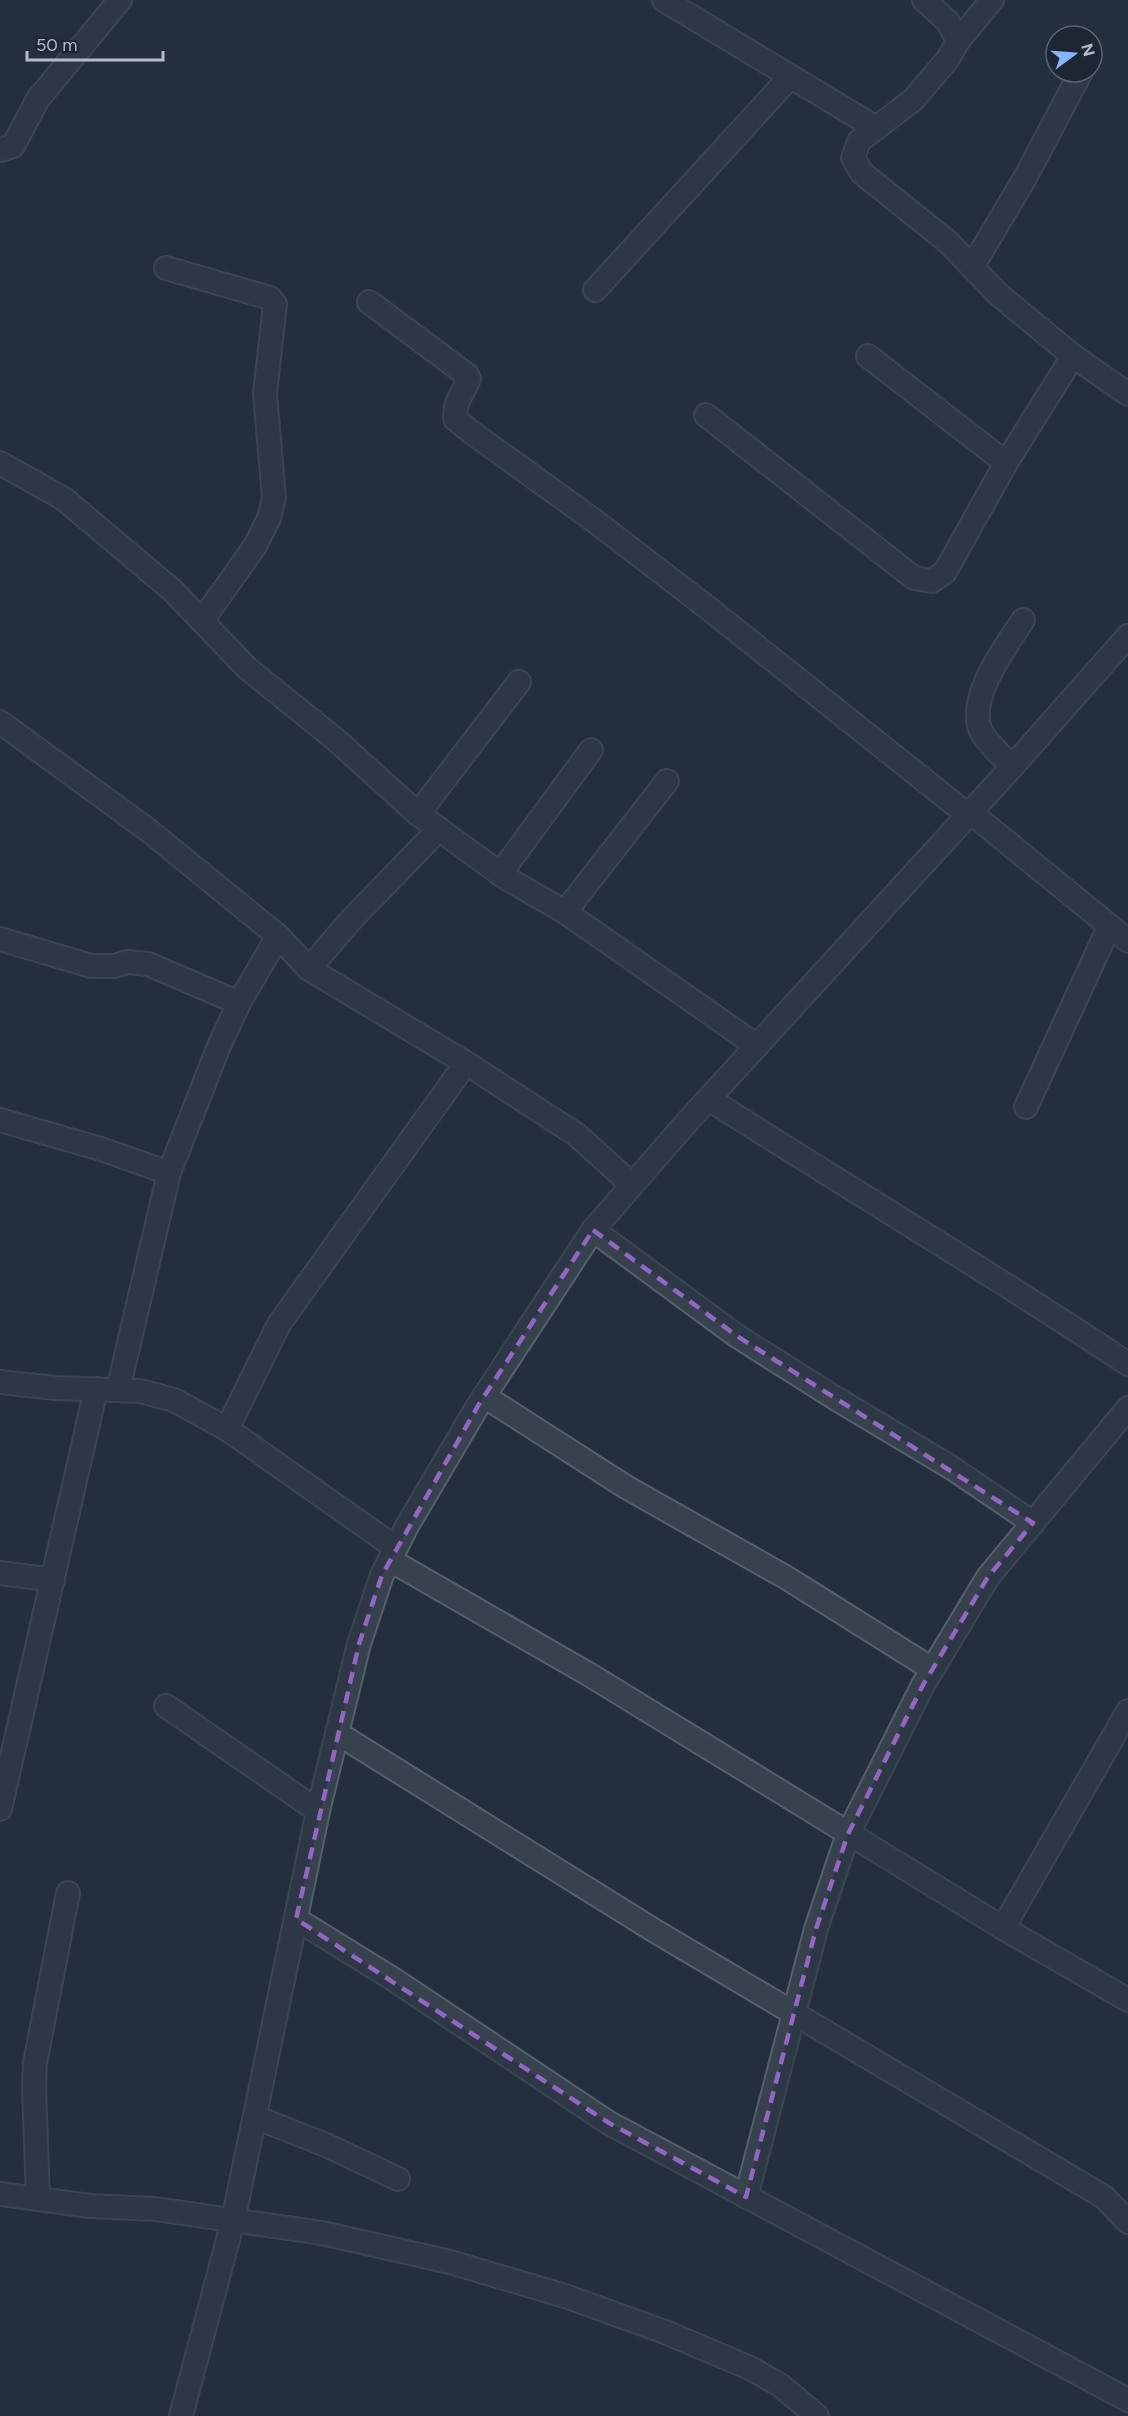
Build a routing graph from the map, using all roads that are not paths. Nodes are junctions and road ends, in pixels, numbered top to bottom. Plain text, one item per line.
1 (120, 0) edge
2 (664, 0) edge
3 (924, 0) edge
4 (992, 0) edge
5 (958, 41) junction
6 (790, 77) junction
7 (1075, 84) edge
8 (876, 128) junction
9 (0, 150) edge
10 (972, 267) junction
11 (166, 268) dead end
12 (595, 290) dead end
13 (369, 302) dead end
14 (868, 356) dead end
15 (1073, 356) junction
16 (1128, 394) edge
17 (706, 415) dead end
18 (0, 463) edge
19 (1006, 463) junction
20 (1023, 620) dead end
21 (202, 621) junction
22 (1128, 636) edge
23 (519, 682) dead end
24 (0, 722) edge
25 (591, 750) dead end
26 (1011, 767) junction
27 (667, 781) dead end
28 (969, 813) junction
29 (418, 814) junction
30 (439, 829) junction
31 (500, 874) junction
32 (565, 912) junction
33 (1109, 927) junction
34 (278, 936) junction
35 (0, 939) edge
36 (1128, 941) edge
37 (309, 969) junction
38 (239, 1004) junction
39 (757, 1046) junction
40 (465, 1063) junction
41 (709, 1098) junction
42 (1026, 1107) dead end
43 (0, 1120) edge
44 (169, 1173) junction
45 (631, 1184) junction
46 (594, 1230) junction
47 (1128, 1364) edge
48 (0, 1382) edge
49 (107, 1390) junction
50 (484, 1396) junction
51 (1128, 1408) edge
52 (227, 1429) junction
53 (1033, 1523) junction
54 (393, 1554) junction
55 (0, 1573) edge
56 (53, 1580) junction
57 (932, 1670) junction
58 (166, 1706) dead end
59 (1128, 1711) edge
60 (337, 1733) junction
61 (6, 1758) edge
62 (0, 1809) edge
63 (318, 1811) junction
64 (848, 1834) junction
65 (68, 1893) dead end
66 (296, 1919) junction
67 (1003, 1928) junction
68 (1128, 2000) edge
69 (795, 2015) junction
70 (255, 2117) junction
71 (398, 2180) dead end
72 (0, 2194) edge
73 (746, 2197) junction
74 (38, 2199) junction
75 (233, 2221) junction
76 (1128, 2222) edge
77 (1128, 2400) edge
78 (181, 2416) edge
79 (817, 2416) edge

1 - 9 street
2 - 6 street
3 - 5 street
4 - 5 street
5 - 8 street
6 - 8 street
6 - 12 street
7 - 10 street
8 - 10 street
10 - 15 street
11 - 21 street
13 - 28 street
14 - 19 street
15 - 16 street
15 - 19 street
17 - 19 street
18 - 21 street
20 - 26 street
21 - 29 street
22 - 26 street
23 - 29 street
24 - 34 street
25 - 31 street
26 - 28 street
27 - 32 street
28 - 33 street
28 - 39 street
29 - 30 street
30 - 31 street
30 - 37 street
31 - 32 street
32 - 39 street
33 - 36 street
33 - 42 street
34 - 37 street
34 - 38 street
35 - 38 street
37 - 40 street
38 - 44 street
39 - 41 street
40 - 45 street
40 - 52 street
41 - 45 street
41 - 47 street
43 - 44 street
44 - 49 street
45 - 46 street
46 - 50 street
46 - 53 street
48 - 49 street
49 - 52 street
49 - 56 street
50 - 54 street
50 - 57 street
51 - 53 street
52 - 54 street
53 - 57 street
54 - 60 street
54 - 64 street
55 - 56 street
56 - 61 street
57 - 64 street
58 - 63 street
59 - 67 street
60 - 63 street
60 - 69 street
61 - 62 street
63 - 66 street
64 - 67 street
64 - 69 street
65 - 74 street
66 - 70 street
66 - 73 street
67 - 68 street
69 - 73 street
69 - 76 street
70 - 71 street
70 - 75 street
72 - 74 street
73 - 77 street
74 - 75 street
75 - 78 street
75 - 79 street

